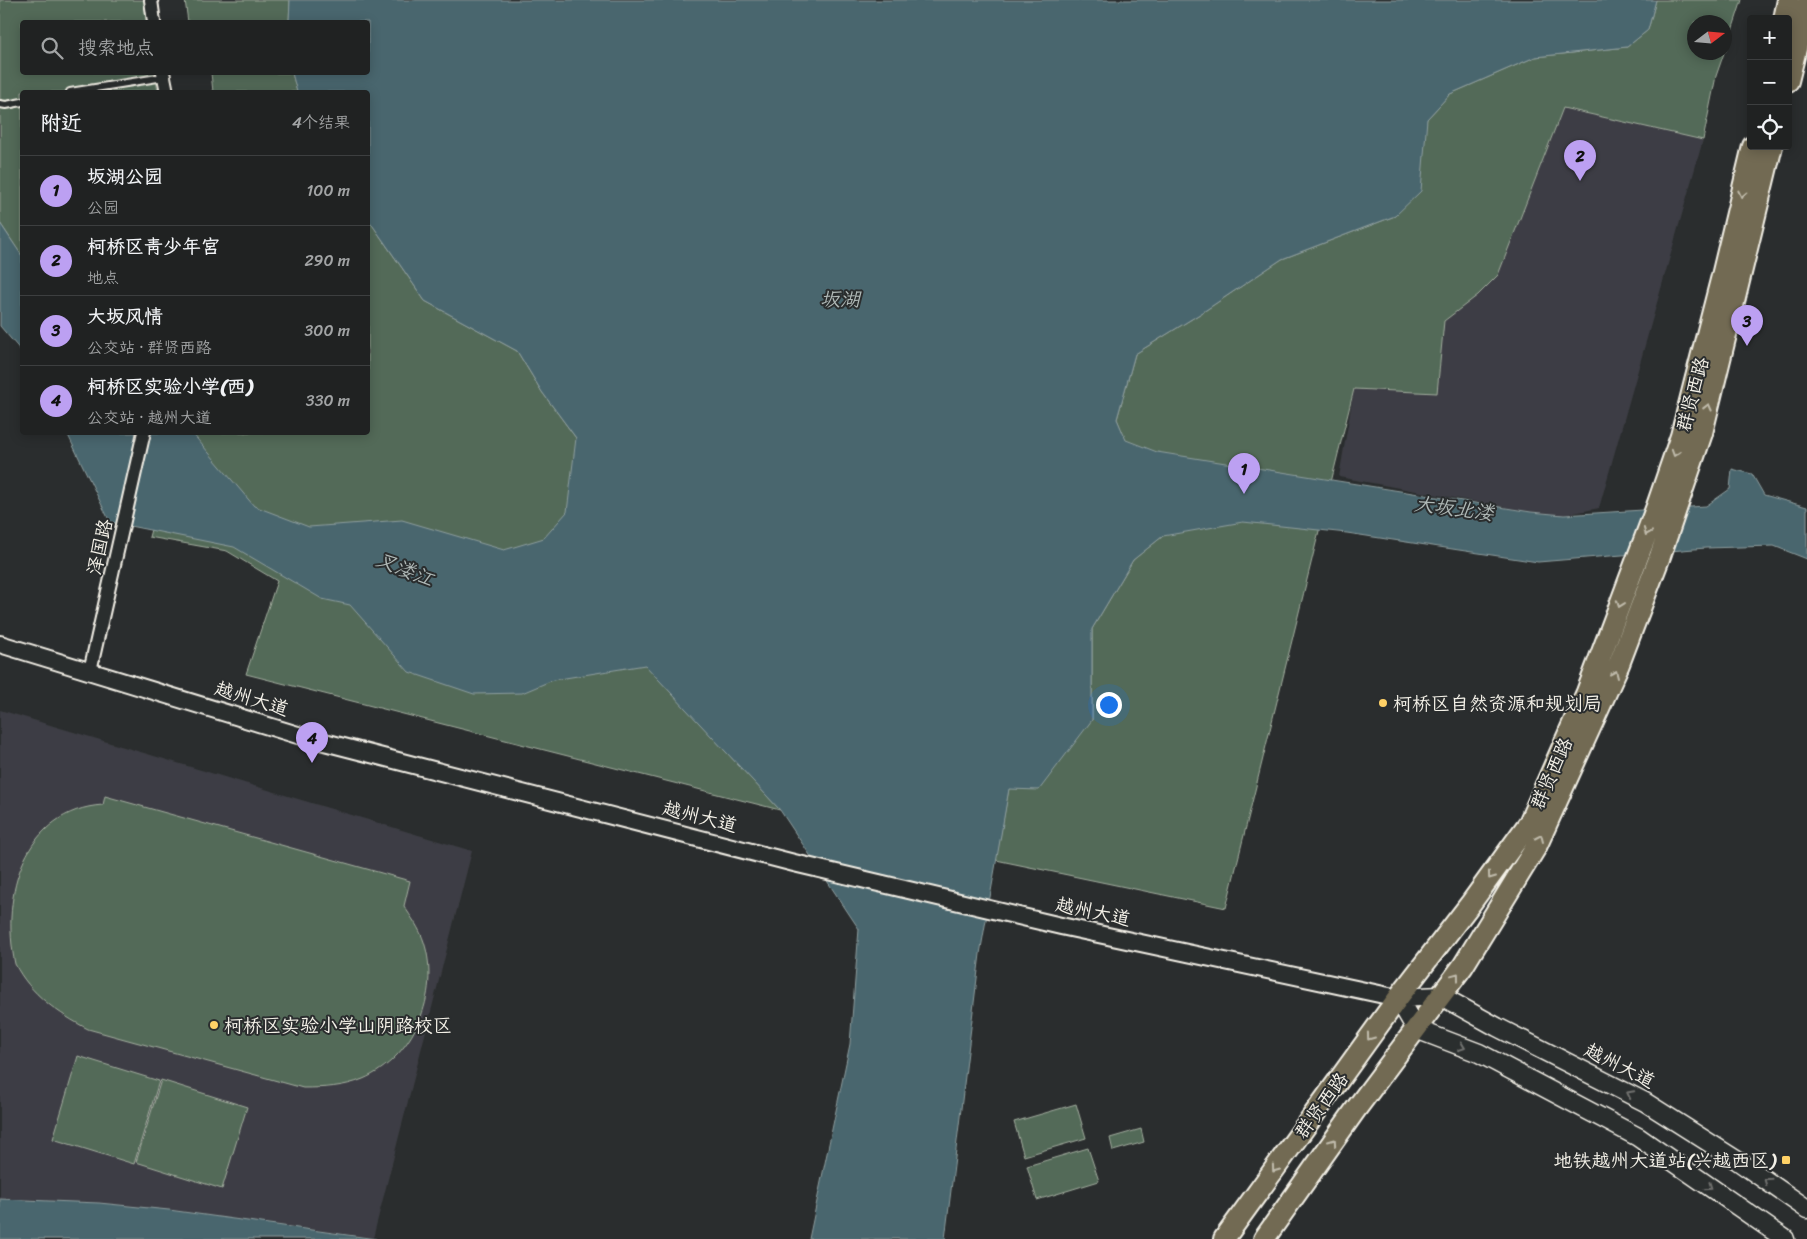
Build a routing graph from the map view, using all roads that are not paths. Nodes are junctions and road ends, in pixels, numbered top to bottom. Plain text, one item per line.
1 (151, 0) edge
2 (1788, 0) edge
3 (1807, 4) edge
4 (1785, 15) edge
5 (154, 20) edge
6 (1792, 65) edge
7 (164, 75) edge
8 (81, 90) edge
9 (167, 90) edge
10 (20, 102) edge
11 (0, 104) edge
12 (1752, 150) edge
13 (1771, 150) edge
14 (143, 435) edge
15 (0, 644) edge
16 (90, 671) junction
17 (1441, 996) junction
18 (1398, 998) junction
19 (1416, 1029) junction
20 (1807, 1209) edge
21 (1224, 1239) edge
22 (1264, 1239) edge
23 (1785, 1239) edge

1 - 5 street
2 - 4 main road
3 - 6 main road
7 - 8 lane
7 - 9 street
10 - 11 lane
12 -> 18 main road, 群贤西路
17 -> 13 main road, 群贤西路
14 - 16 street, 泽国路
15 - 16 street, 越州大道
16 - 18 street, 越州大道
17 - 18 main road, 越州大道
17 - 19 main road, 群贤西路
20 -> 17 main road, 越州大道
18 - 19 main road
18 -> 21 main road, 群贤西路
22 -> 19 main road, 群贤西路
19 -> 23 main road

